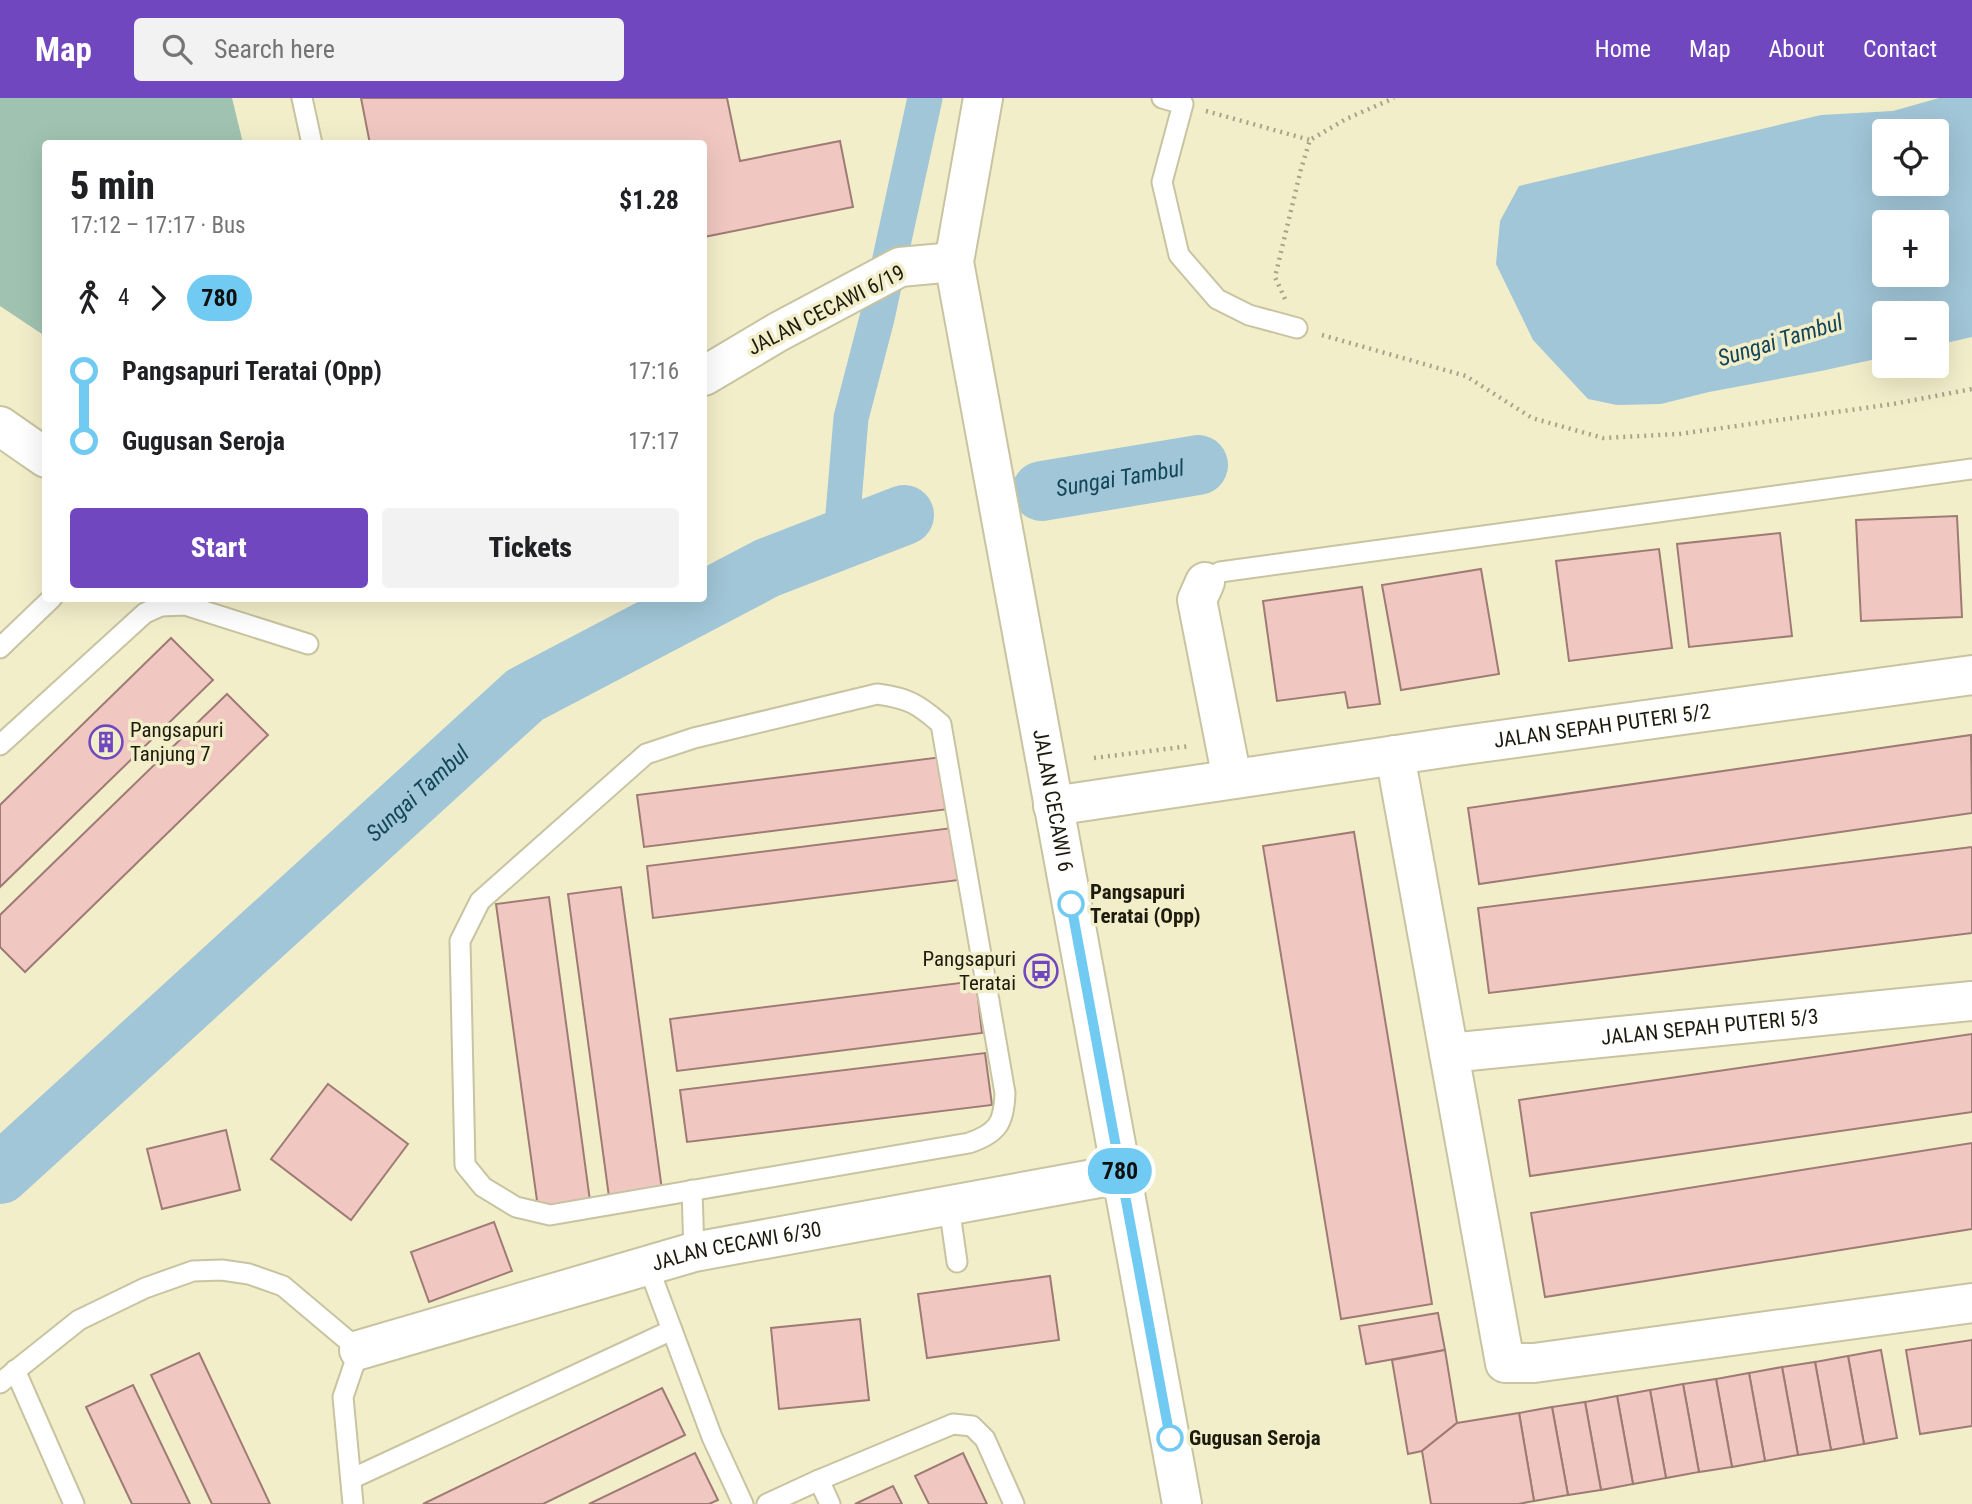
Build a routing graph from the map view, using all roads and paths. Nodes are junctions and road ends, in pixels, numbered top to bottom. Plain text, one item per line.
1 (302, 98) edge
2 (984, 98) edge
3 (1162, 98) edge
4 (1394, 98) edge
5 (1184, 104) junction
6 (311, 140) edge
7 (1310, 141) junction
8 (954, 262) junction
9 (1297, 328) junction
10 (707, 374) edge
11 (1972, 388) edge
12 (0, 426) edge
13 (42, 455) edge
14 (1972, 469) edge
15 (1205, 582) joint
16 (48, 602) edge
17 (308, 644) dead end
18 (0, 648) edge
19 (1972, 675) edge
20 (0, 746) edge
21 (1395, 755) junction
22 (1232, 779) junction
23 (1053, 806) junction
24 (1972, 1001) edge
25 (1449, 1053) junction
26 (1121, 1174) junction
27 (692, 1190) junction
28 (949, 1206) junction
29 (694, 1252) junction
30 (957, 1262) dead end
31 (648, 1266) junction
32 (1972, 1303) edge
33 (672, 1330) junction
34 (359, 1350) junction
35 (7, 1377) edge
36 (351, 1479) junction
37 (819, 1480) junction
38 (74, 1504) edge
39 (354, 1504) edge
40 (743, 1504) edge
41 (767, 1504) edge
42 (830, 1504) edge
43 (1014, 1504) edge
44 (1182, 1504) edge

1 - 6 lane
2 - 8 street, JALAN CECAWI 6
3 - 5 lane
4 - 7 path
5 - 7 path
5 - 9 lane
7 - 9 path
8 - 10 street, JALAN CECAWI 6/19
8 - 23 street, JALAN CECAWI 6
9 - 11 path
12 - 13 street
14 - 15 lane
15 - 22 street
16 - 18 lane
17 - 20 lane
19 - 21 street, JALAN SEPAH PUTERI 5/2
21 - 22 street, JALAN SEPAH PUTERI 5/2
21 - 25 street
22 - 23 street, JALAN SEPAH PUTERI 5/2
23 - 26 street, JALAN CECAWI 6
24 - 25 street, JALAN SEPAH PUTERI 5/3
25 - 32 street
26 - 28 street, JALAN CECAWI 6/30
26 - 44 street, JALAN CECAWI 6
27 - 27 lane
27 - 29 lane
28 - 29 street, JALAN CECAWI 6/30
28 - 30 lane
29 - 31 street, JALAN CECAWI 6/30
31 - 33 lane
31 - 34 street, JALAN CECAWI 6/30
33 - 36 lane
33 - 40 lane
34 - 35 lane
34 - 36 lane
35 - 38 lane
36 - 39 lane
37 - 41 lane
37 - 42 lane
37 - 43 lane

